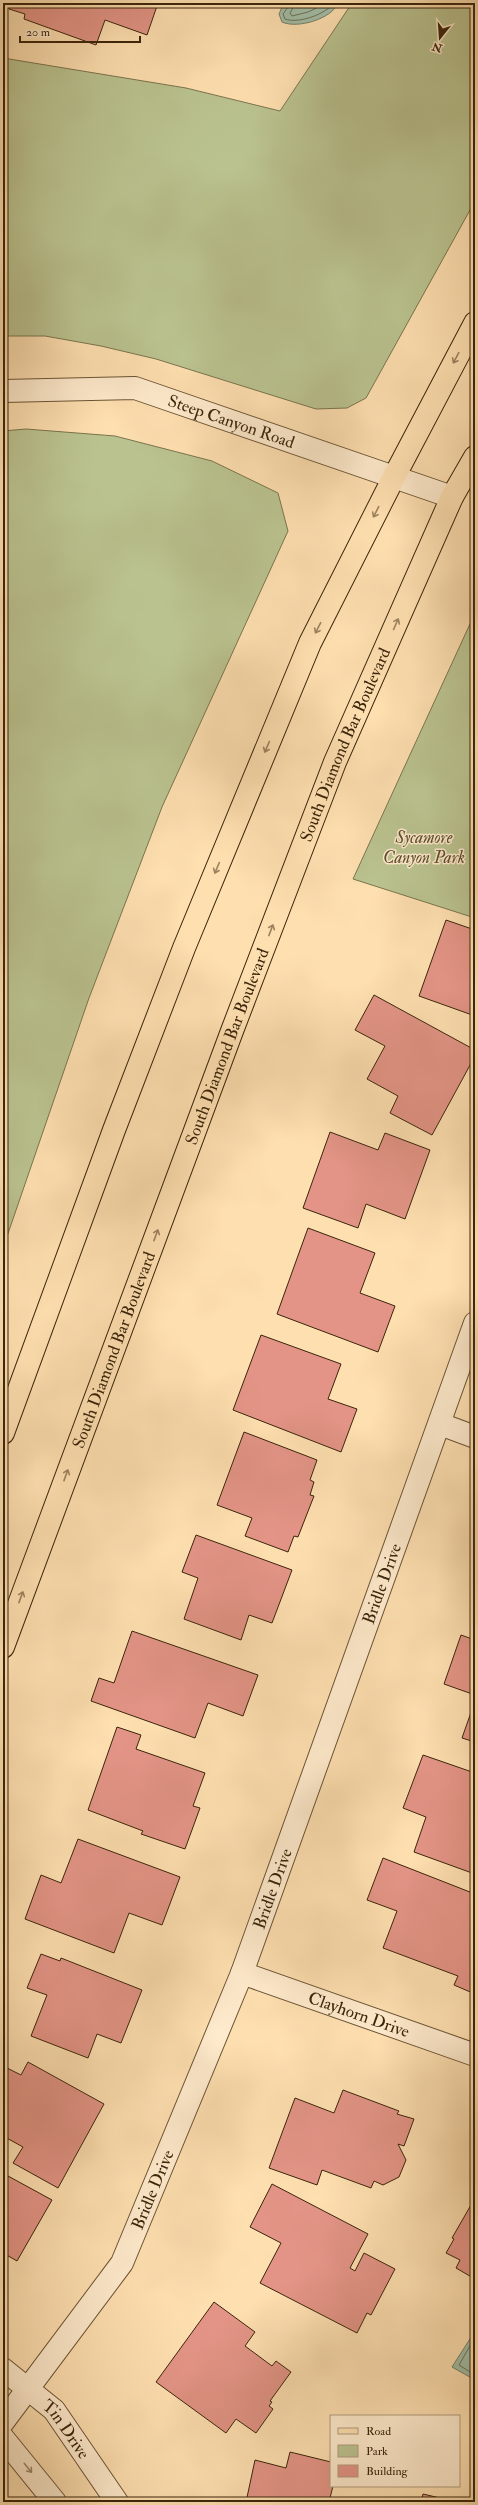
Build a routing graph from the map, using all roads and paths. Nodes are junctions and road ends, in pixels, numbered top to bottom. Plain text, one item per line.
1 (475, 323) edge
2 (3, 391) edge
3 (475, 457) edge
4 (394, 477) junction
5 (452, 497) junction
6 (475, 1323) edge
7 (440, 1424) junction
8 (3, 1433) edge
9 (475, 1437) edge
10 (3, 1647) edge
11 (242, 1973) junction
12 (475, 2055) edge
13 (3, 2369) edge
14 (29, 2388) junction
15 (3, 2422) edge
16 (3, 2438) edge
17 (55, 2502) edge
18 (117, 2502) edge

1 -> 4 main road
2 - 4 street, Steep Canyon Road
3 - 5 main road, South Diamond Bar Boulevard
4 - 5 street, Steep Canyon Road
4 -> 8 main road
10 -> 5 main road, South Diamond Bar Boulevard
6 - 7 street, Bridle Drive
7 - 9 street
7 - 11 street, Bridle Drive
11 - 12 street, Clayhorn Drive
11 - 14 street, Bridle Drive
13 - 14 street, Tin Drive
14 - 15 street, Bridle Drive
14 - 18 street, Tin Drive
16 -> 17 street

